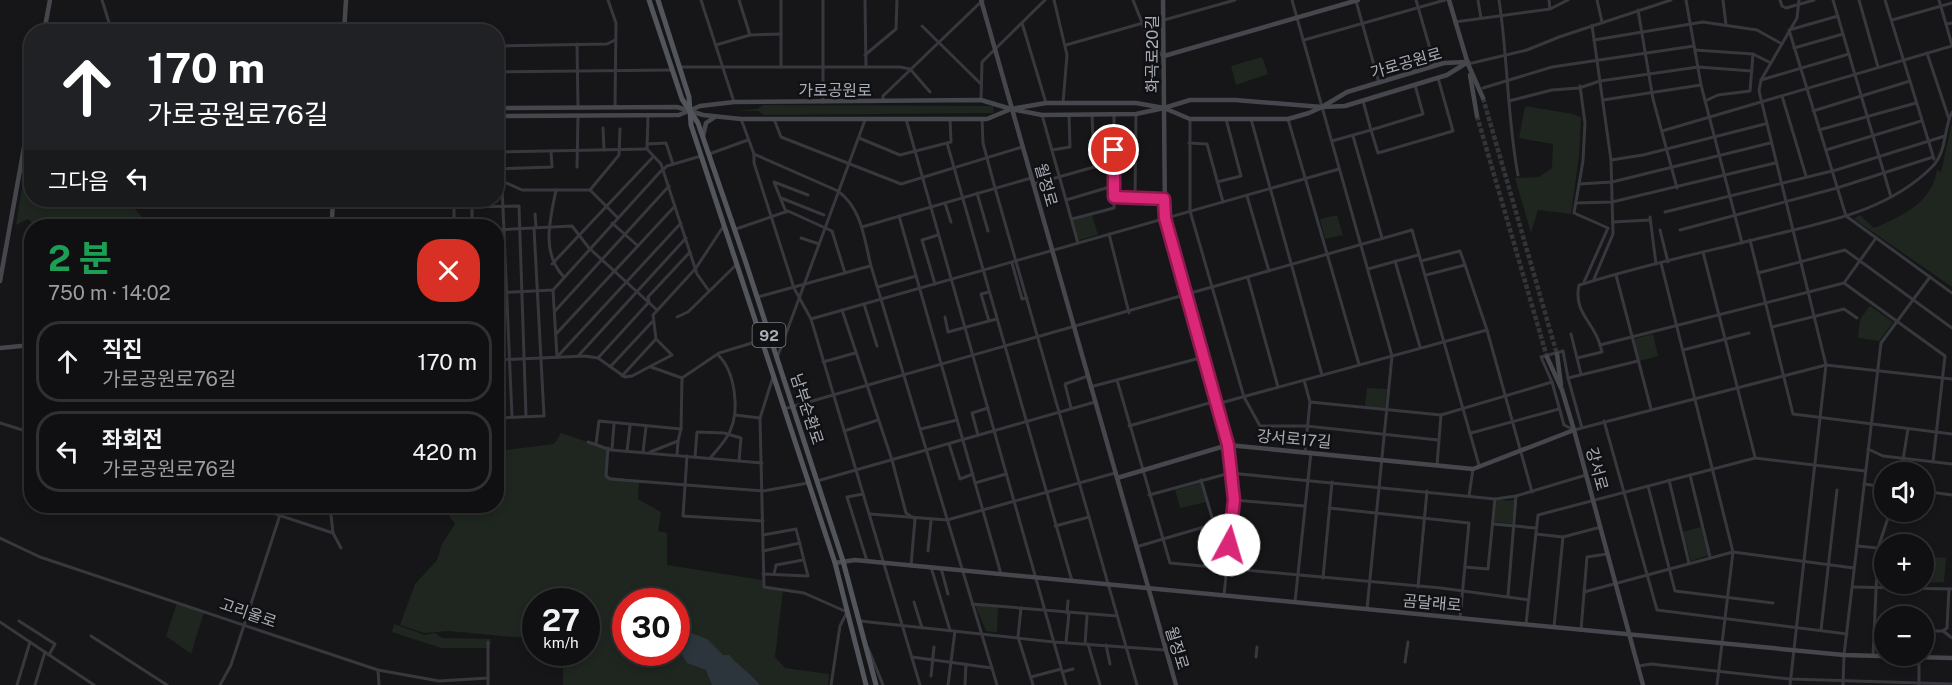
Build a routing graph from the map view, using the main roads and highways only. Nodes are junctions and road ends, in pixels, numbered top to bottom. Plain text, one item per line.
1 (649, 0) edge
2 (658, 0) edge
3 (691, 110) junction
4 (842, 592) junction
5 (855, 608) junction
6 (866, 685) edge
7 (876, 685) edge

1 - 3 main road, 남부순환로 / 92
2 - 3 main road, 남부순환로 / 92
3 - 4 main road, 남부순환로 / 92
3 - 5 main road, 남부순환로 / 92
4 - 5 main road
4 - 6 main road, 남부순환로 / 92
5 - 7 main road, 남부순환로 / 92

